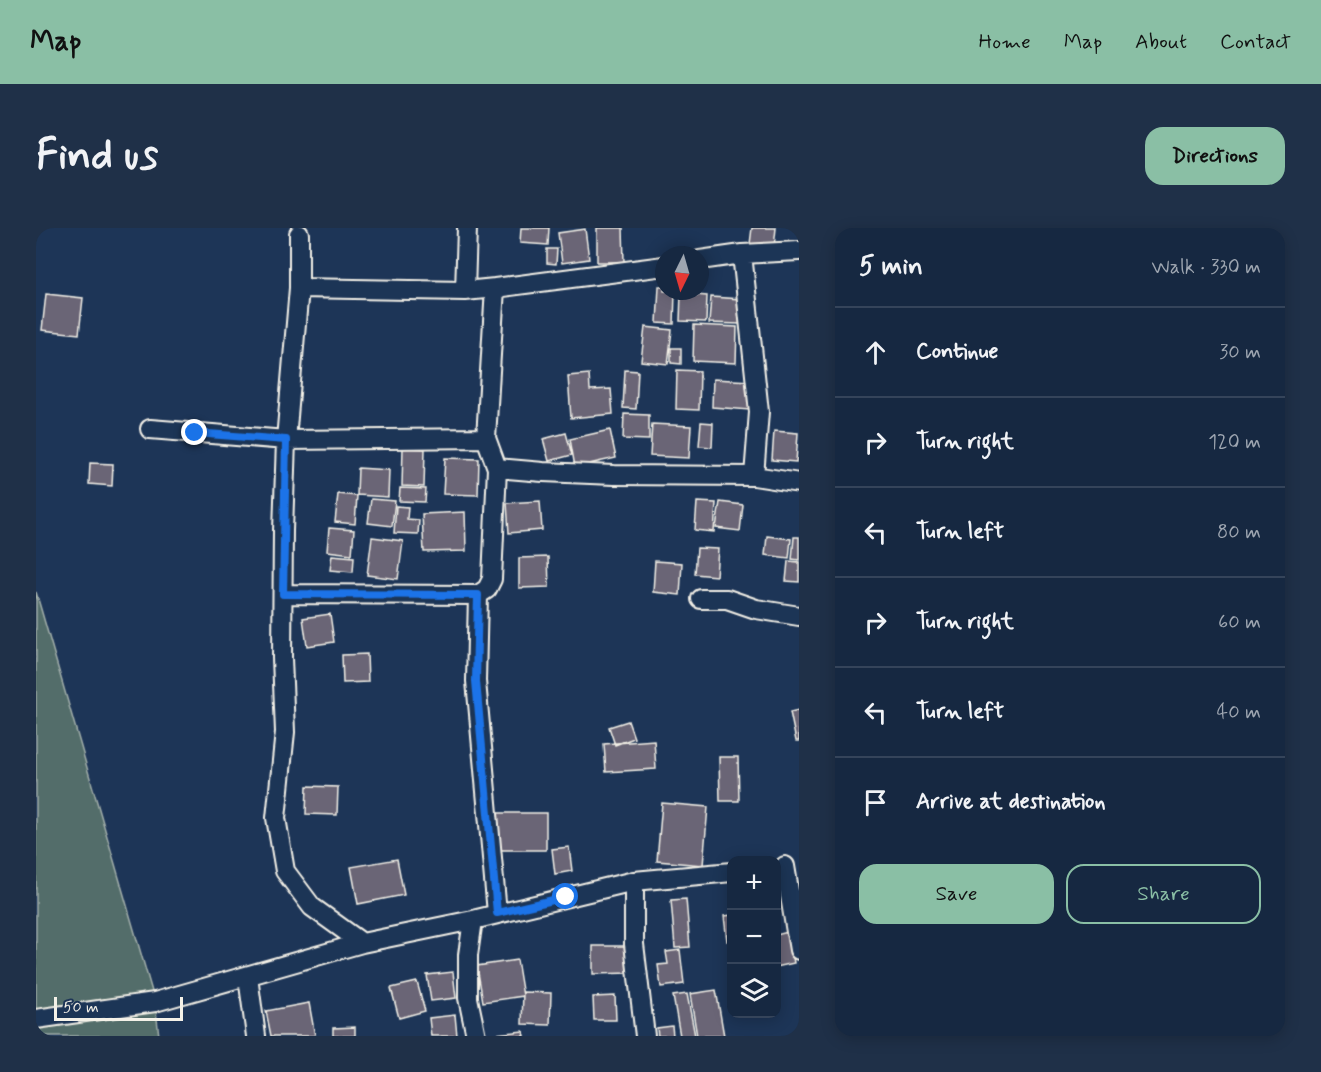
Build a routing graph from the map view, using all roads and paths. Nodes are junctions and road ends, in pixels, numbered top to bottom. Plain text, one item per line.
1 (467, 228) edge
2 (299, 234) dead end
3 (799, 251) edge
4 (742, 254) junction
5 (709, 260) edge
6 (655, 267) edge
7 (299, 288) junction
8 (495, 288) junction
9 (465, 291) junction
10 (150, 429) dead end
11 (486, 438) junction
12 (286, 440) junction
13 (497, 468) junction
14 (754, 476) junction
15 (799, 483) edge
16 (283, 594) junction
17 (478, 595) junction
18 (701, 599) dead end
19 (799, 616) edge
20 (787, 865) edge
21 (727, 872) edge
22 (634, 881) junction
23 (497, 913) junction
24 (473, 920) junction
25 (362, 943) junction
26 (799, 950) edge
27 (248, 977) junction
28 (36, 1019) edge
29 (256, 1036) edge
30 (476, 1036) edge
31 (645, 1036) edge

1 - 9 street
2 - 7 street
3 - 4 street
4 - 5 street
4 - 14 street
6 - 8 street
7 - 9 street
7 - 12 street
8 - 9 street
8 - 11 street
10 - 12 street
11 - 12 street
11 - 13 street
12 - 16 street
13 - 14 street
13 - 17 street
14 - 15 street
16 - 17 street
16 - 25 street
17 - 23 street
18 - 19 street
20 - 26 street
21 - 22 street
22 - 23 street
22 - 31 street
23 - 24 street
24 - 25 street
24 - 30 street
25 - 27 street
27 - 28 street
27 - 29 street

